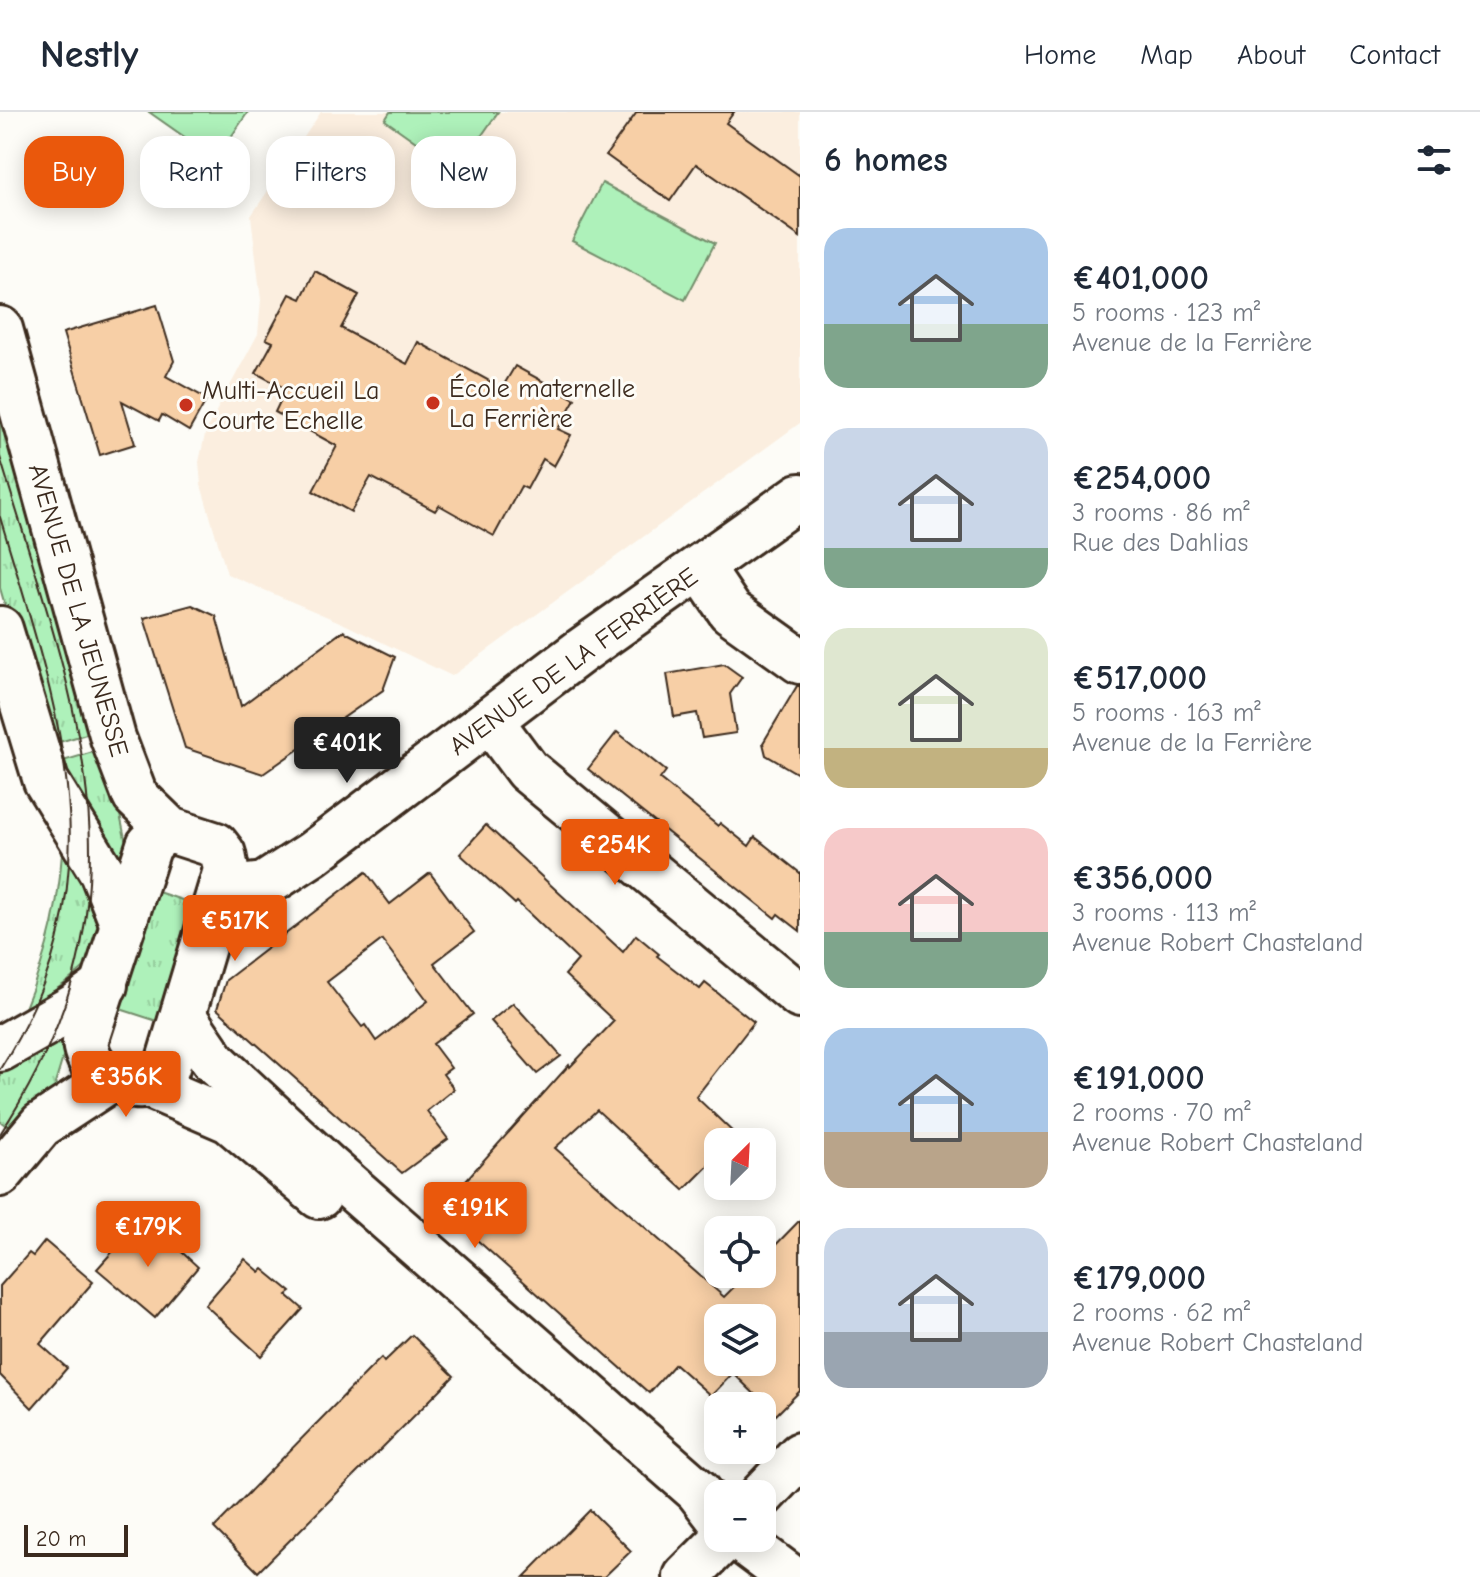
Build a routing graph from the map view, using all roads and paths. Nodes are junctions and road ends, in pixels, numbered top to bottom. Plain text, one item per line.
1 (0, 329) edge
2 (800, 496) edge
3 (701, 568) junction
4 (0, 629) edge
5 (800, 661) edge
6 (490, 720) junction
7 (170, 830) junction
8 (221, 890) junction
9 (123, 925) junction
10 (105, 985) junction
11 (800, 996) edge
12 (184, 1017) junction
13 (0, 1049) edge
14 (130, 1082) junction
15 (0, 1174) edge
16 (800, 1455) edge
17 (776, 1480) edge
18 (704, 1499) edge
19 (704, 1522) edge
20 (711, 1552) edge
21 (757, 1552) edge
22 (686, 1577) edge
23 (790, 1577) edge

1 - 7 street, AVENUE DE LA JEUNESSE
2 - 3 street, AVENUE DE LA FERRIÈRE
3 - 5 street
3 - 6 street, AVENUE DE LA FERRIÈRE
4 - 9 street
6 - 8 street, AVENUE DE LA FERRIÈRE
6 - 11 street
7 - 8 street
7 - 9 street
8 - 12 street
9 - 10 street
10 - 13 street
10 - 14 street
12 - 14 street
12 - 18 street
14 - 15 street
14 - 19 street
16 - 17 street
20 - 22 street
21 - 23 street

